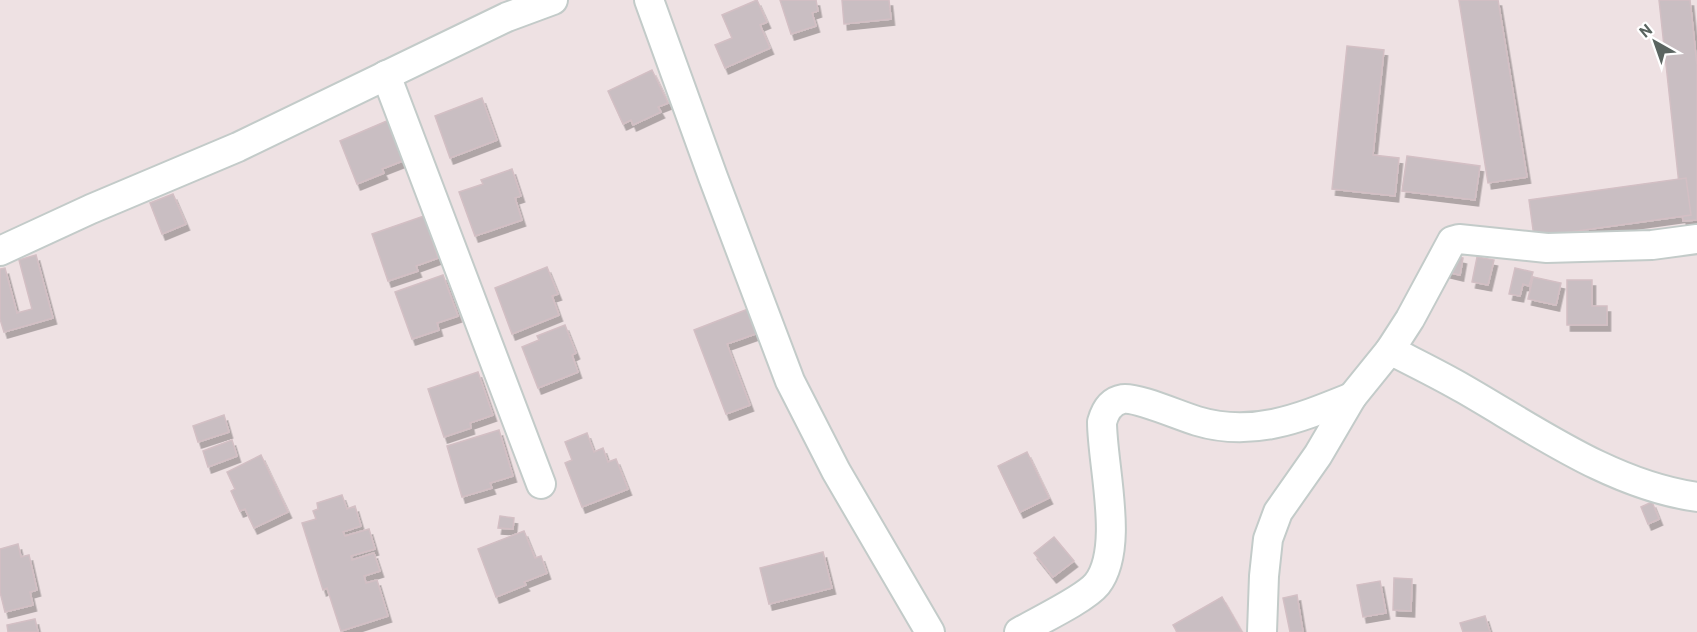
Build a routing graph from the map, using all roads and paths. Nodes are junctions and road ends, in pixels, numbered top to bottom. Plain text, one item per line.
1 (553, 0) edge
2 (649, 0) edge
3 (386, 75) junction
4 (1697, 239) edge
5 (0, 251) edge
6 (1390, 351) junction
7 (1352, 397) junction
8 (541, 484) dead end
9 (1697, 497) edge
10 (930, 632) edge
11 (1019, 632) edge
12 (1262, 632) edge

1 - 3 street
2 - 10 street
3 - 5 street
3 - 8 street
4 - 6 street
6 - 7 street
6 - 9 street
7 - 11 street
7 - 12 street

